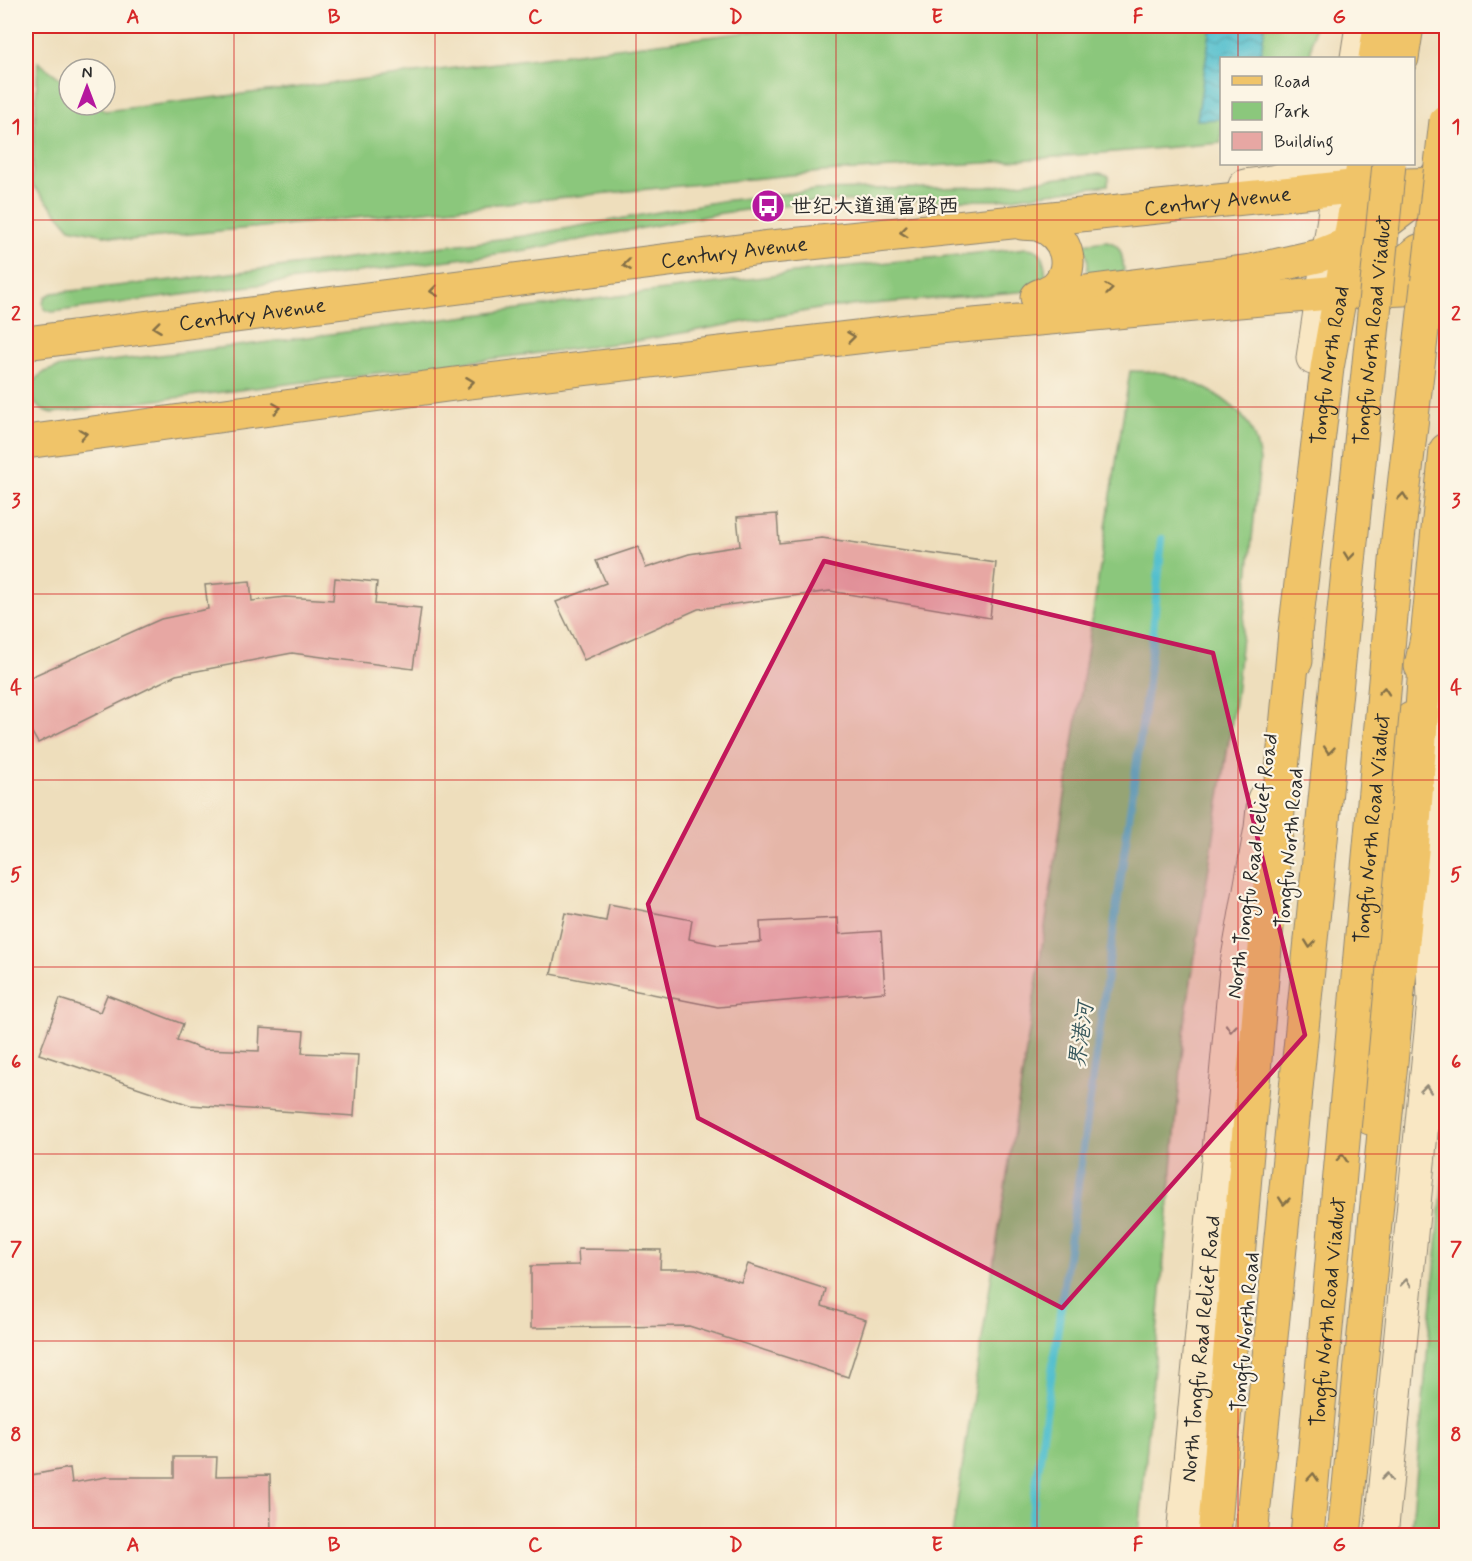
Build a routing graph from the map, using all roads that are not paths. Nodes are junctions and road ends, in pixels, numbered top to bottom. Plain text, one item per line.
1 (1351, 26) edge
2 (1362, 26) edge
3 (1380, 26) edge
4 (1407, 26) edge
5 (1347, 57) edge
6 (1358, 57) edge
7 (1375, 57) edge
8 (1402, 57) edge
9 (1446, 121) edge
10 (1310, 165) edge
11 (1389, 165) edge
12 (1351, 175) edge
13 (1441, 178) edge
14 (1009, 222) junction
15 (947, 227) junction
16 (1446, 240) edge
17 (1340, 247) junction
18 (1446, 287) edge
19 (1376, 290) junction
20 (1332, 293) junction
21 (1037, 297) junction
22 (26, 344) edge
23 (637, 362) junction
24 (1319, 368) junction
25 (1312, 419) junction
26 (26, 442) edge
27 (1446, 450) edge
28 (1301, 456) junction
29 (1312, 489) junction
30 (1446, 576) edge
31 (1295, 633) junction
32 (1437, 638) edge
33 (1420, 843) junction
34 (1183, 1536) edge
35 (1214, 1536) edge
36 (1227, 1536) edge
37 (1251, 1536) edge
38 (1307, 1536) edge
39 (1336, 1536) edge
40 (1344, 1536) edge
41 (1381, 1536) edge

1 - 5 street
2 - 6 street
3 - 7 main road
4 - 8 main road
38 -> 9 main road, Tongfu North Road Viaduct, bridge
10 - 15 street
11 -> 37 main road, Tongfu North Road Viaduct, bridge
12 - 13 main road, Century Avenue
12 - 14 main road, Century Avenue
12 - 17 main road
13 - 17 main road
14 - 15 main road, Century Avenue
14 - 21 main road
15 -> 22 main road, Century Avenue
16 - 19 main road, Tongfu North Road
17 - 20 street, North Tongfu Road Relief Road
21 -> 17 main road
18 - 19 main road
19 - 20 main road
19 - 24 main road, Tongfu North Road
23 -> 20 main road
20 - 24 street, North Tongfu Road Relief Road
21 - 23 main road
26 -> 23 main road
24 - 25 street
24 - 28 street, North Tongfu Road Relief Road
24 - 29 main road, Tongfu North Road
25 - 28 street
25 - 29 main road
27 - 32 main road
28 -> 34 street, North Tongfu Road Relief Road
29 - 31 main road, Tongfu North Road
30 - 32 street
31 - 35 main road
31 - 36 main road, Tongfu North Road
32 - 33 main road
32 - 39 main road
33 - 40 main road
41 -> 33 street

